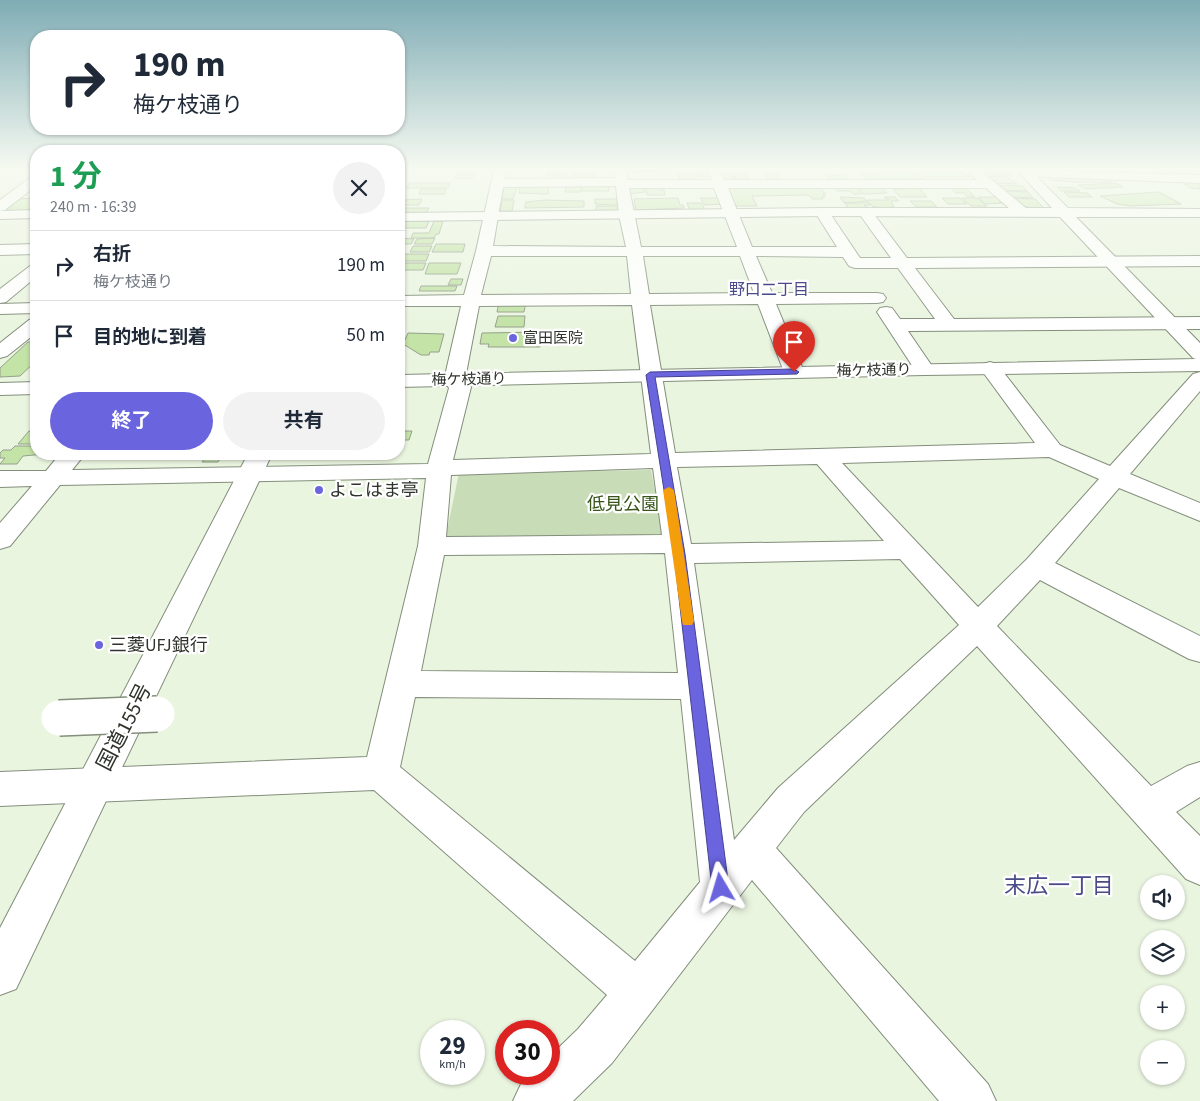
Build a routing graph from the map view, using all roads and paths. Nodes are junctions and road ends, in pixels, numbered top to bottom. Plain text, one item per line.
1 (491, 221) edge
2 (627, 221) edge
3 (735, 221) edge
4 (828, 221) edge
5 (872, 221) edge
6 (1074, 221) edge
7 (30, 249) edge
8 (0, 250) edge
9 (484, 251) junction
10 (635, 252) junction
11 (748, 252) junction
12 (1111, 261) junction
13 (1200, 261) edge
14 (903, 263) junction
15 (30, 275) edge
16 (862, 275) junction
17 (0, 298) edge
18 (641, 300) junction
19 (766, 300) junction
20 (405, 301) edge
21 (471, 301) junction
22 (30, 308) edge
23 (0, 309) edge
24 (1200, 323) edge
25 (1171, 324) junction
26 (894, 325) junction
27 (949, 325) junction
28 (30, 329) edge
29 (0, 352) edge
30 (1200, 354) edge
31 (1200, 365) edge
32 (990, 368) junction
33 (924, 369) junction
34 (794, 372) junction
35 (650, 375) junction
36 (1200, 378) edge
37 (405, 380) edge
38 (454, 380) junction
39 (30, 388) edge
40 (0, 389) edge
41 (1052, 450) junction
42 (824, 457) junction
43 (68, 460) edge
44 (664, 462) junction
45 (256, 463) edge
46 (439, 469) junction
47 (1115, 476) junction
48 (52, 477) junction
49 (0, 479) edge
50 (1200, 513) edge
51 (0, 540) edge
52 (432, 546) junction
53 (678, 549) junction
54 (907, 550) junction
55 (1037, 566) junction
56 (979, 625) junction
57 (1200, 650) edge
58 (402, 684) junction
59 (696, 686) junction
60 (157, 714) dead end
61 (60, 718) dead end
62 (380, 773) junction
63 (1200, 778) edge
64 (95, 785) junction
65 (0, 789) edge
66 (1148, 808) junction
67 (752, 849) junction
68 (1200, 865) edge
69 (721, 888) junction
70 (0, 973) edge
71 (638, 992) junction
72 (538, 1101) edge
73 (971, 1101) edge

1 - 9 main road
2 - 10 main road
3 - 11 main road
4 - 16 main road
5 - 14 main road
6 - 12 main road
7 - 8 main road
9 - 10 main road
9 - 21 main road
10 - 11 main road
10 - 18 main road
11 - 16 main road
11 - 19 main road
12 - 13 main road
12 - 14 main road
12 - 25 main road
14 - 16 main road
14 - 27 main road
15 - 17 main road
16 - 19 main road
16 - 26 main road
18 - 19 main road
18 - 21 main road
18 - 35 main road
19 - 34 main road
20 - 21 main road
21 - 38 main road
22 - 23 main road
24 - 25 main road
25 - 27 main road
25 - 30 main road
26 - 27 main road
26 - 33 main road
28 - 29 main road
31 - 32 main road, 梅ケ枝通り
32 - 33 main road, 梅ケ枝通り
32 - 41 main road
33 - 34 main road, 梅ケ枝通り
34 - 35 main road, 梅ケ枝通り
35 - 38 main road, 梅ケ枝通り
35 - 44 main road
36 - 47 main road
37 - 38 main road, 梅ケ枝通り
38 - 46 main road
39 - 40 main road
41 - 42 main road
41 - 47 main road
42 - 44 main road
42 - 54 main road
43 - 48 main road
44 - 46 main road
44 - 53 main road
45 - 46 main road
45 - 48 main road
45 - 64 main road, 国道155号
46 - 52 main road
47 - 50 main road
47 - 55 main road
48 - 49 main road
48 - 51 main road
52 - 53 main road
52 - 58 main road
53 - 54 main road
53 - 59 main road
54 - 56 main road
55 - 56 main road
55 - 57 main road
56 - 66 main road
56 - 67 main road
58 - 59 main road
58 - 62 main road
59 - 69 main road
60 - 61 main road, bridge
62 - 64 main road
62 - 71 main road
63 - 66 main road
64 - 65 main road
64 - 70 main road, 国道155号
66 - 68 main road
67 - 69 main road
67 - 73 main road
69 - 71 main road
71 - 72 main road

